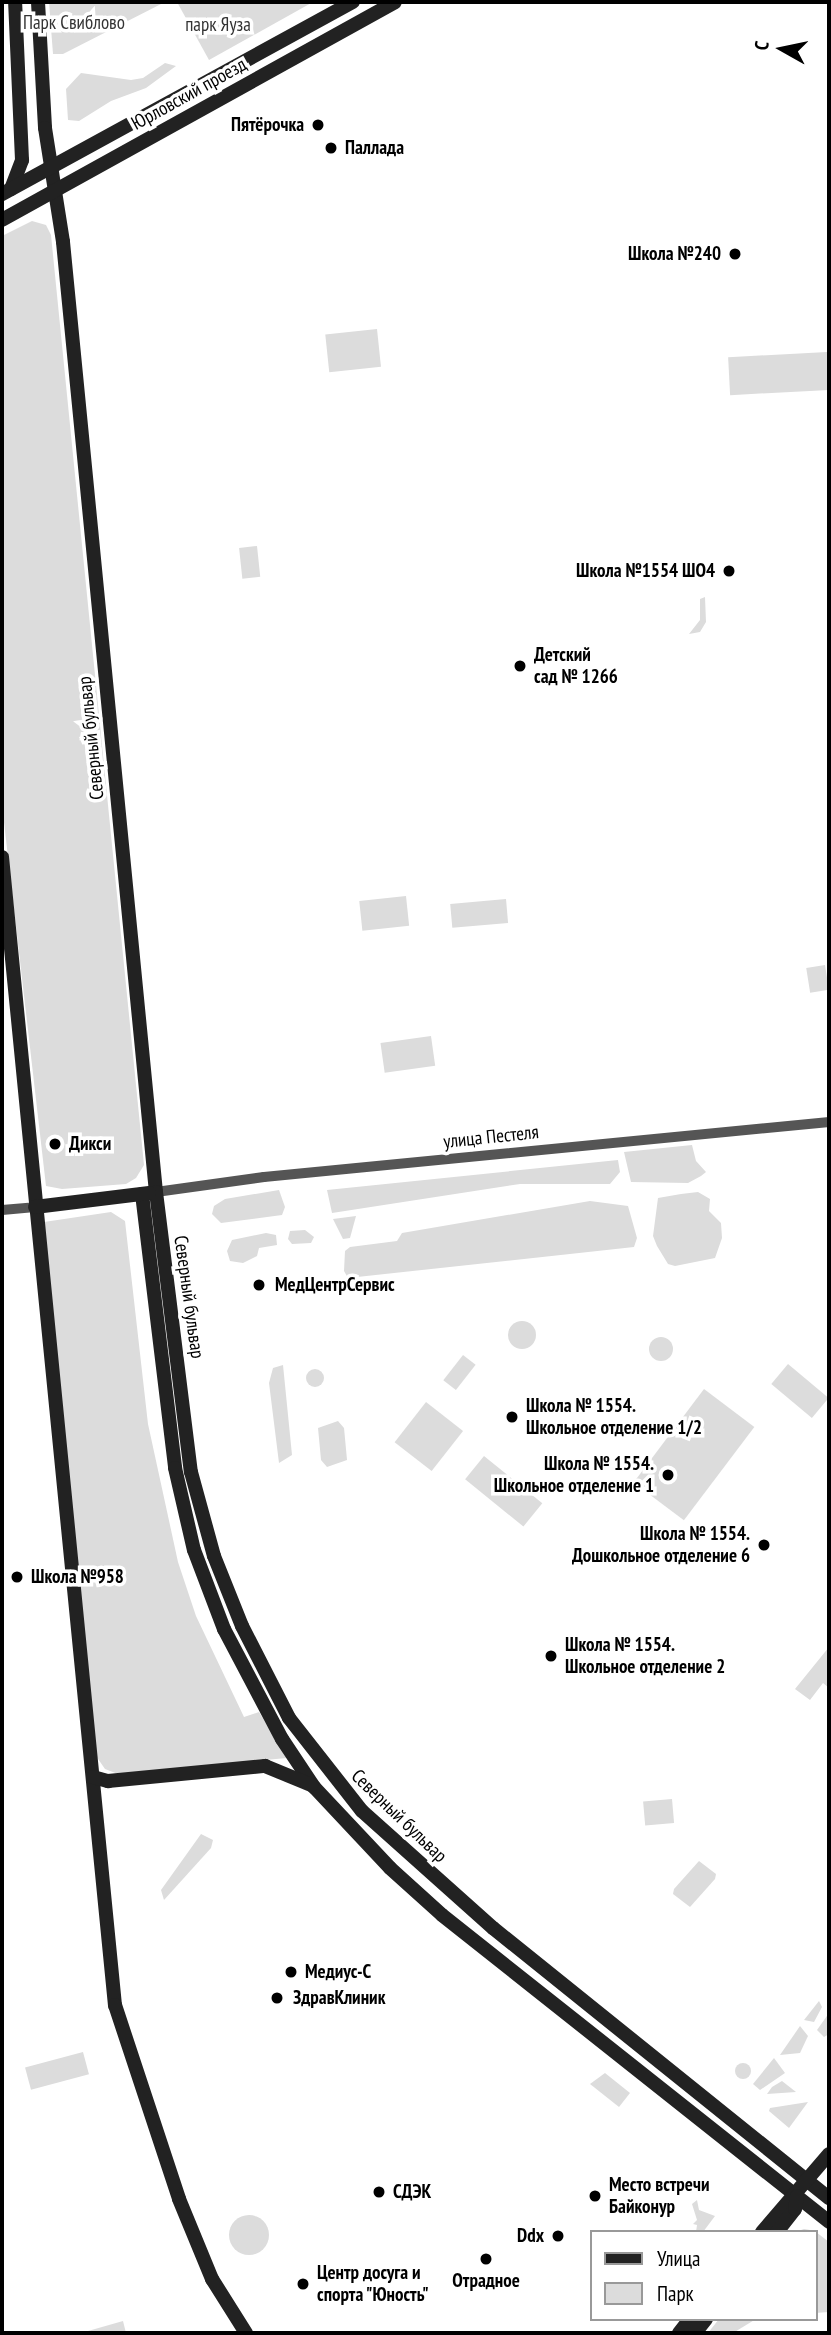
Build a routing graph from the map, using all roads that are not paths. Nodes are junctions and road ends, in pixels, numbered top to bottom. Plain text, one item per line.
1 (15, 2) edge
2 (38, 2) edge
3 (353, 2) edge
4 (395, 2) edge
5 (51, 167) junction
6 (56, 190) junction
7 (6, 192) edge
8 (2, 220) edge
9 (2, 857) edge
10 (829, 1122) edge
11 (149, 1193) junction
12 (35, 1207) junction
13 (2, 1210) edge
14 (93, 1777) junction
15 (314, 1787) junction
16 (829, 2154) edge
17 (808, 2182) junction
18 (797, 2196) junction
19 (829, 2198) edge
20 (829, 2222) edge
21 (764, 2230) edge
22 (779, 2230) edge
23 (246, 2333) edge

1 - 7 main road
2 - 5 main road, Северный бульвар
3 - 5 main road, Юрловский проезд
4 - 6 main road, Юрловский проезд
5 - 6 main road, Северный бульвар
5 - 7 main road, Юрловский проезд
6 - 8 main road, Юрловский проезд
6 - 11 main road, Северный бульвар
9 - 12 main road
10 - 11 street, улица Пестеля
11 - 12 main road
11 - 15 main road, Северный бульвар
11 - 17 main road, Северный бульвар
12 - 13 street
12 - 14 main road
14 - 15 main road
14 - 23 main road
15 - 18 main road, Северный бульвар
16 - 17 main road
17 - 18 main road
17 - 19 main road, Северный бульвар
18 - 20 main road, Северный бульвар
18 - 21 main road
18 - 22 main road

